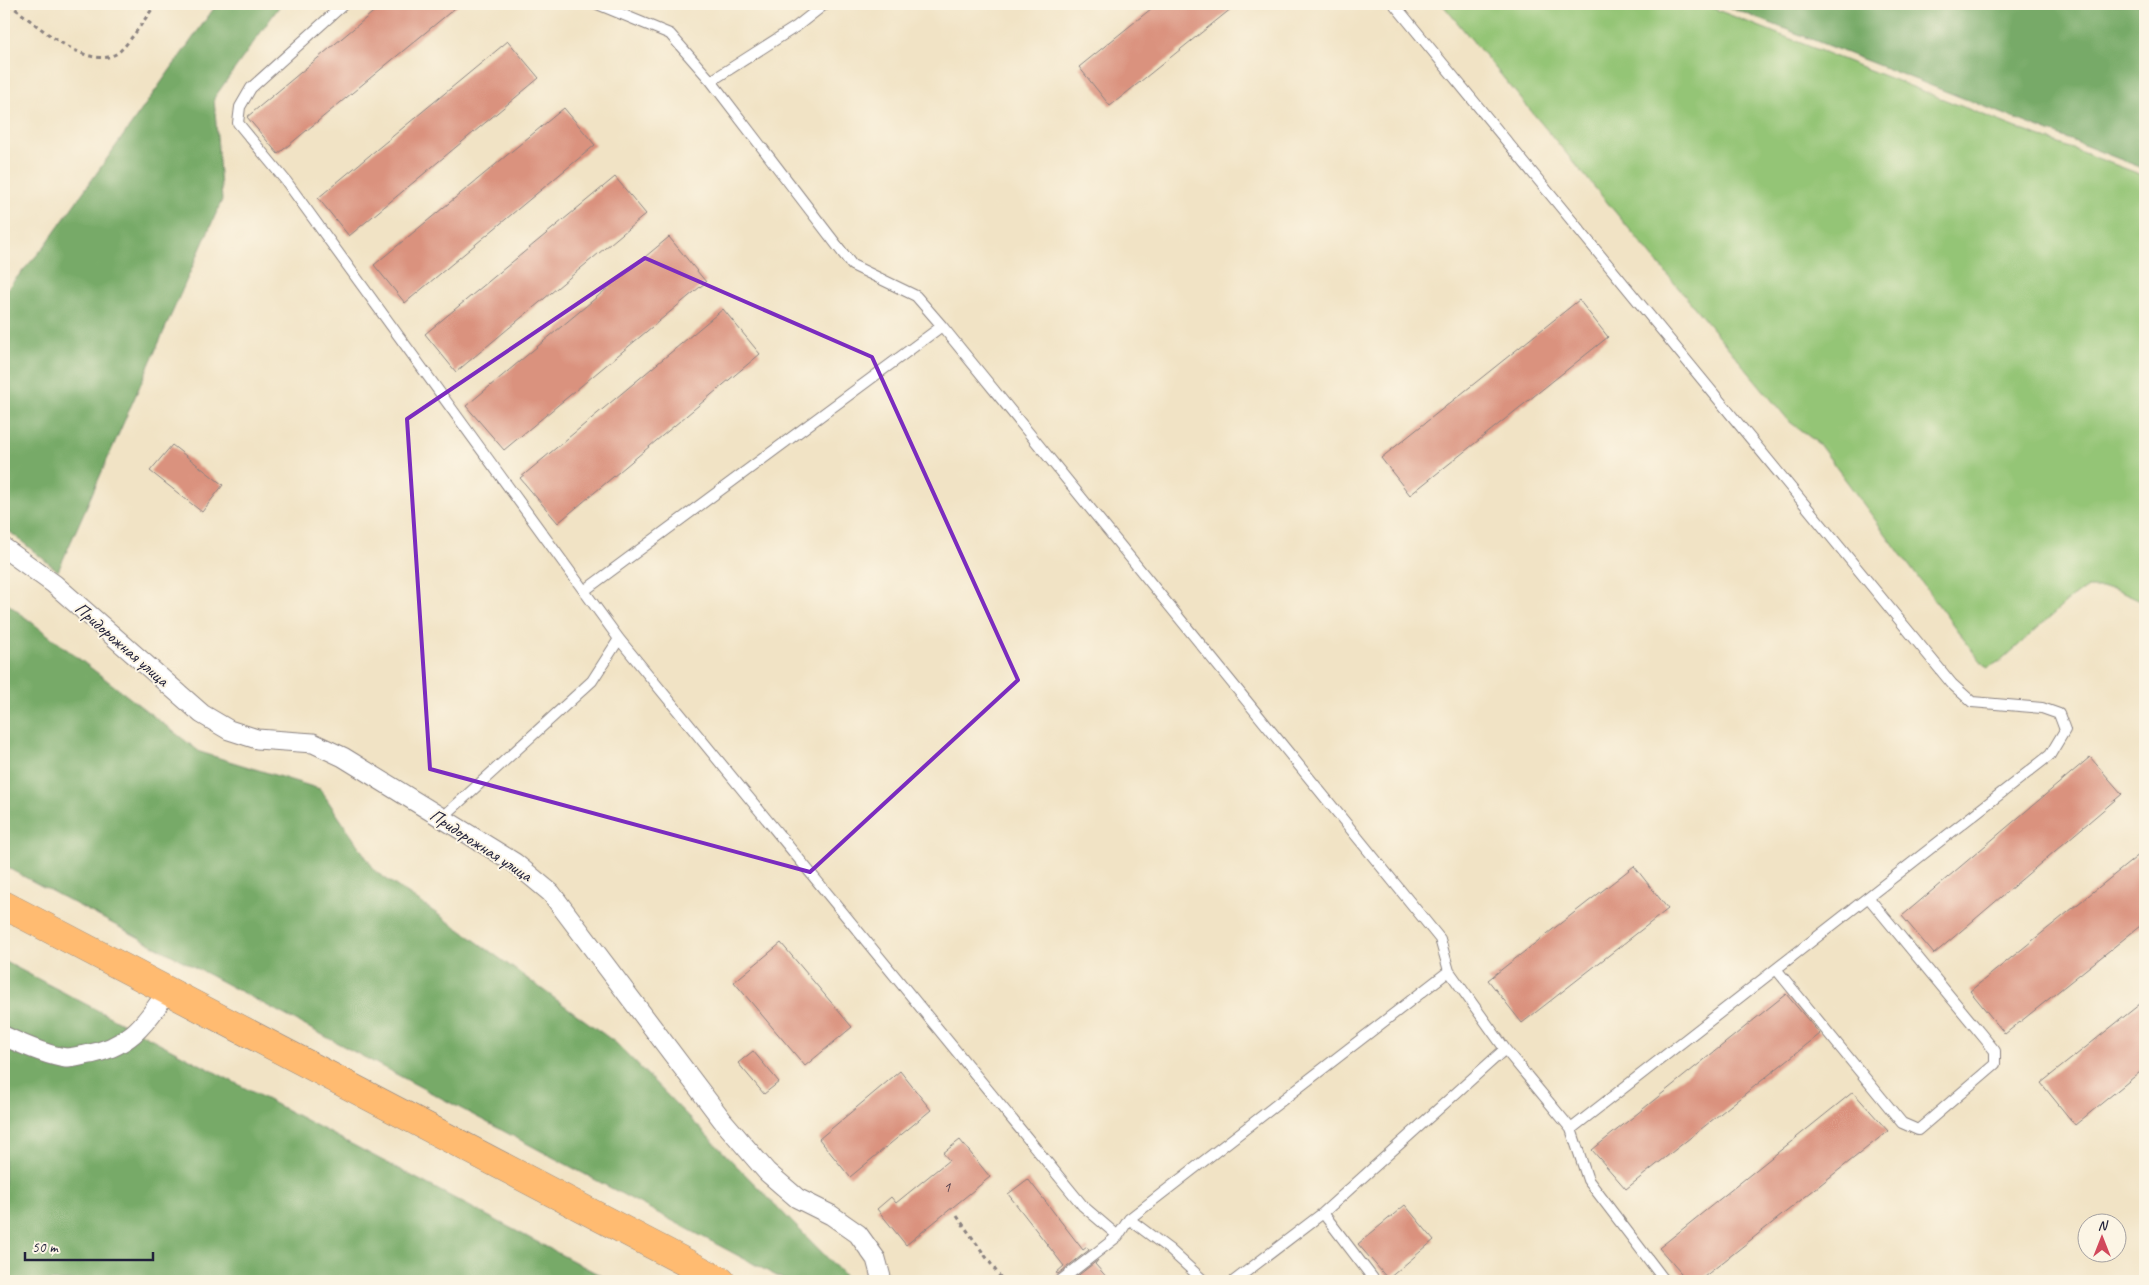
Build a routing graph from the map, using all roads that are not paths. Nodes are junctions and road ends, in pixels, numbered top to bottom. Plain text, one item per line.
1 (344, 4) edge
2 (597, 4) edge
3 (824, 4) edge
4 (1394, 4) edge
5 (711, 81) junction
6 (942, 326) junction
7 (4, 548) edge
8 (584, 591) junction
9 (619, 639) junction
10 (443, 817) junction
11 (1868, 897) junction
12 (4, 905) edge
13 (1776, 969) junction
14 (1449, 971) junction
15 (167, 991) junction
16 (4, 1036) edge
17 (1505, 1049) junction
18 (1571, 1130) junction
19 (1323, 1213) junction
20 (1129, 1219) junction
21 (1118, 1236) junction
22 (721, 1281) edge
23 (882, 1281) edge
24 (1060, 1281) edge
25 (1204, 1281) edge
26 (1234, 1281) edge
27 (1375, 1281) edge
28 (1665, 1281) edge

1 - 8 lane
2 - 5 lane
3 - 5 lane
4 - 11 lane
5 - 6 lane
6 - 8 lane
6 - 14 lane
7 - 10 street, Придорожная улица
8 - 9 lane
9 - 10 lane
9 - 21 lane
10 - 23 street, Придорожная улица
11 - 13 lane
11 - 13 lane
12 - 15 main road
13 - 18 lane
14 - 17 lane
14 - 20 lane
15 - 16 street
15 - 22 main road
17 - 18 lane
17 - 19 lane
18 - 28 lane
19 - 26 lane
19 - 27 lane
20 - 21 lane
20 - 25 lane
21 - 24 lane

